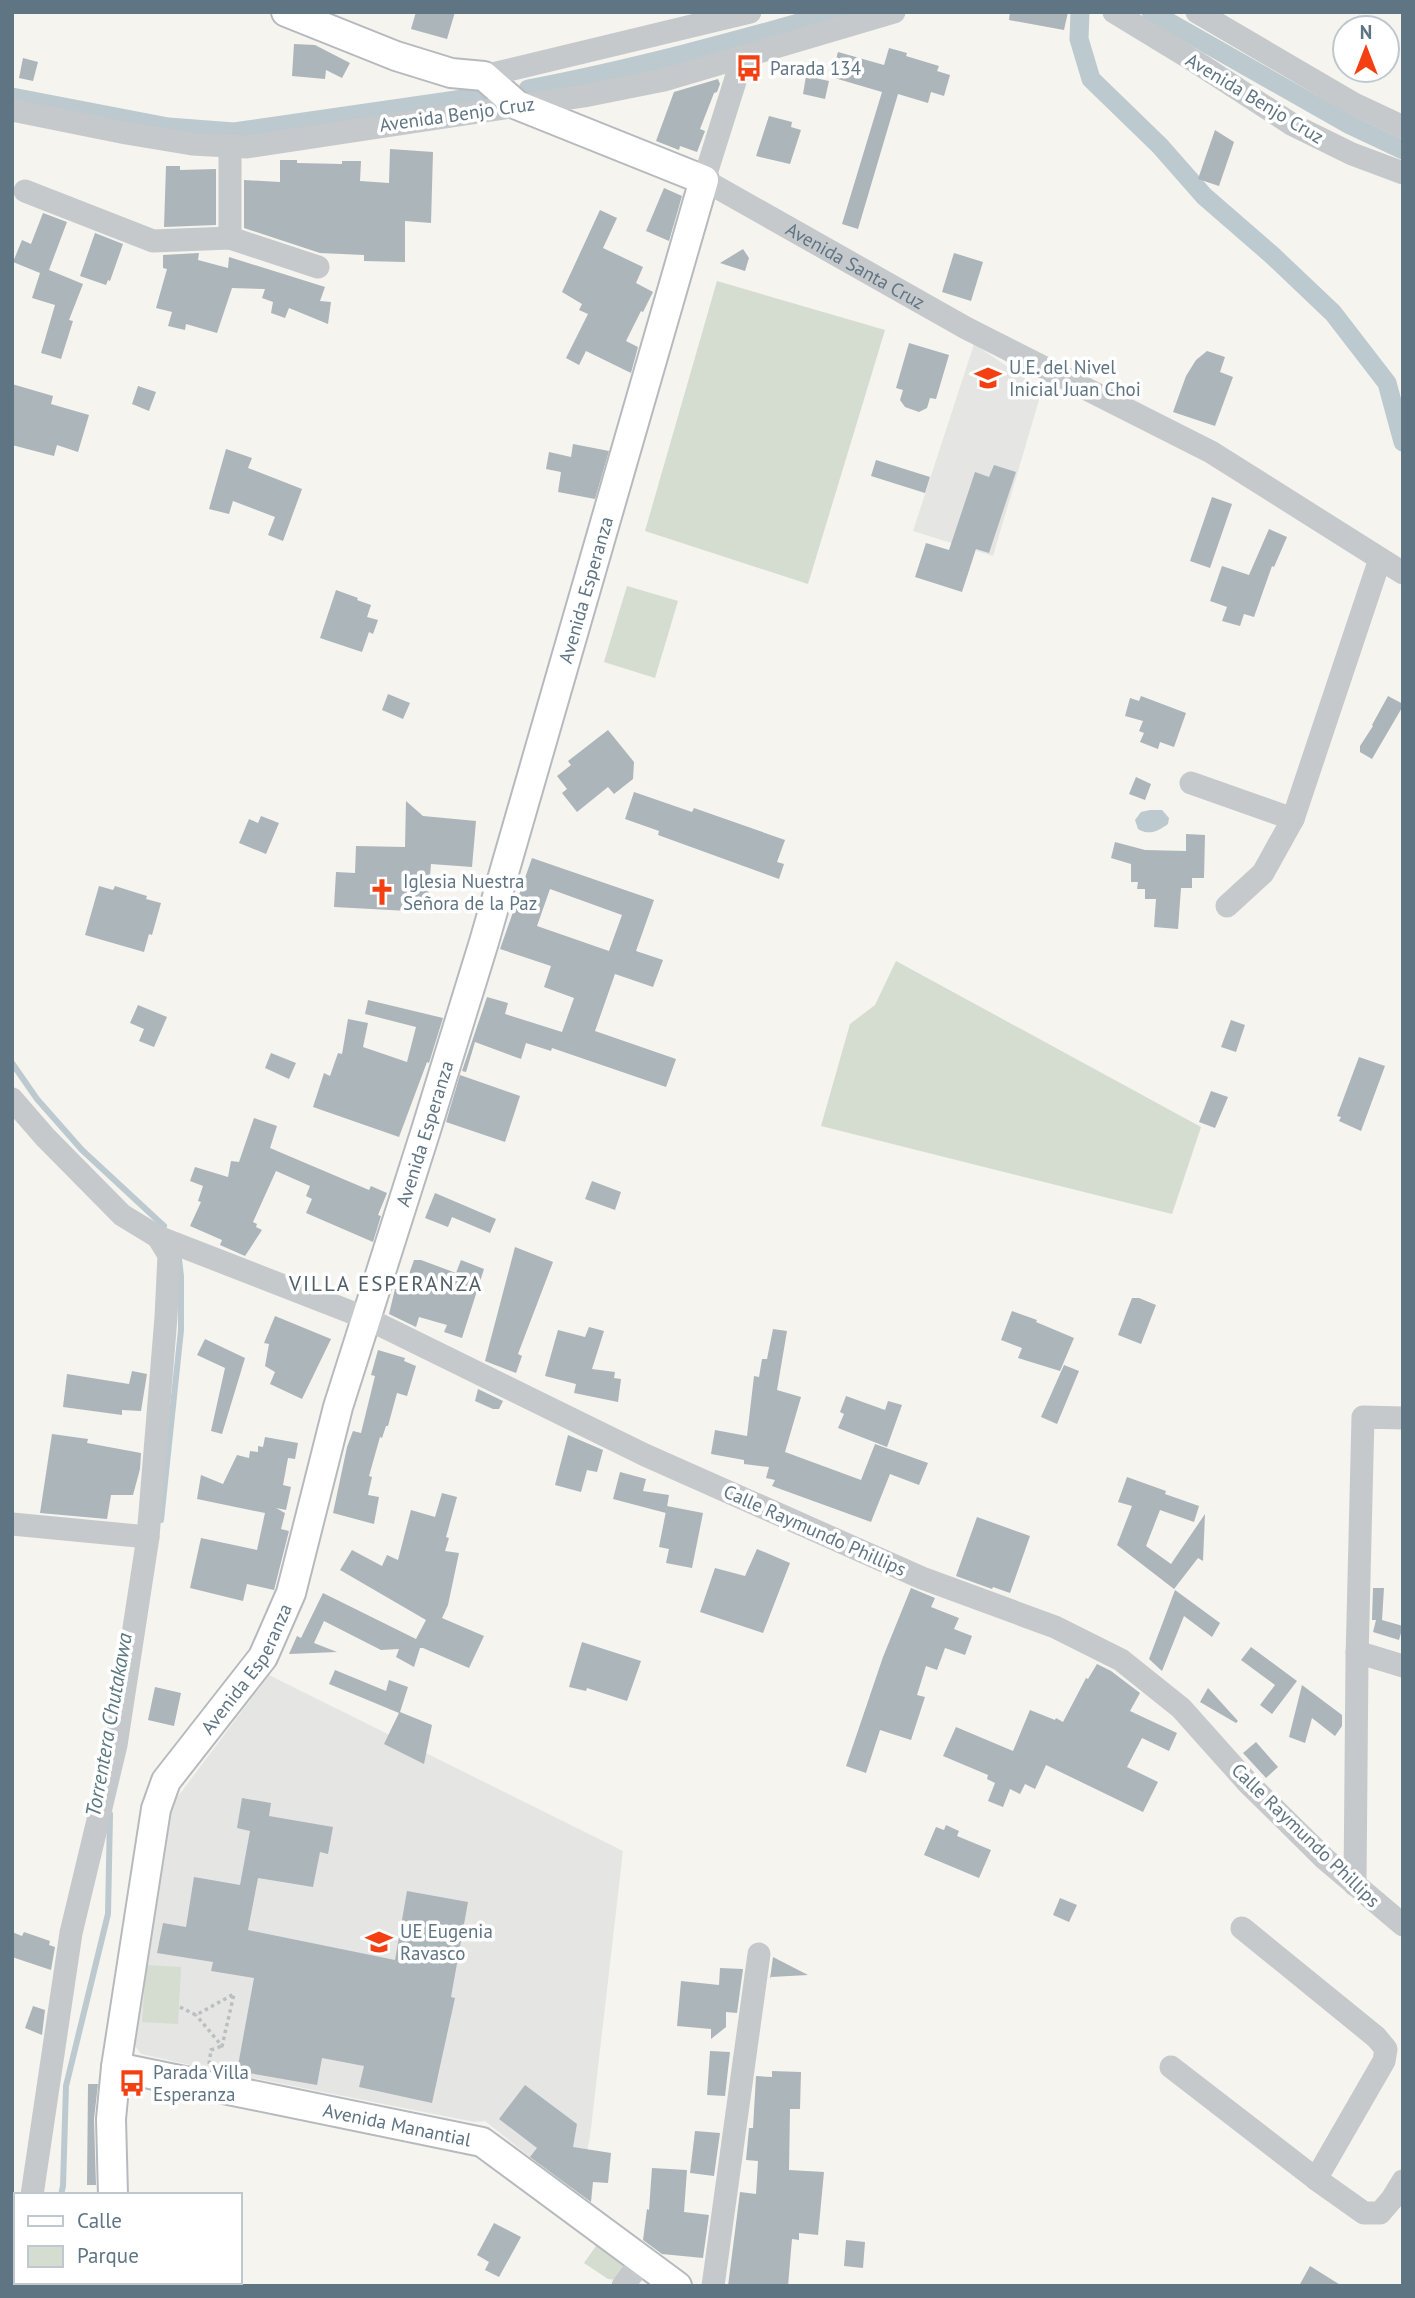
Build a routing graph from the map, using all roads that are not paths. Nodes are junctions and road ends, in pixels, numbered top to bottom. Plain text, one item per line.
1 (286, 12) edge
2 (750, 12) edge
3 (894, 12) edge
4 (1114, 12) edge
5 (1197, 12) edge
6 (743, 56) junction
7 (484, 76) junction
8 (517, 105) junction
9 (12, 110) edge
10 (1403, 127) edge
11 (230, 146) junction
12 (1403, 173) edge
13 (704, 180) junction
14 (25, 191) dead end
15 (230, 238) junction
16 (318, 267) dead end
17 (1380, 559) junction
18 (1403, 573) edge
19 (1191, 783) dead end
20 (1293, 819) junction
21 (1227, 906) dead end
22 (12, 1099) edge
23 (161, 1238) junction
24 (366, 1318) junction
25 (1403, 1418) edge
26 (12, 1524) edge
27 (148, 1537) junction
28 (1357, 1653) junction
29 (1403, 1666) edge
30 (1355, 1885) junction
31 (1403, 1925) edge
32 (1242, 1928) dead end
33 (759, 1954) dead end
34 (116, 2067) junction
35 (1171, 2067) dead end
36 (1315, 2179) junction
37 (1403, 2181) edge
38 (32, 2193) edge
39 (113, 2193) edge
40 (647, 2264) junction
41 (624, 2286) edge
42 (677, 2286) edge
43 (713, 2286) edge

1 - 7 main road
2 - 7 street, Avenida Benjo Cruz
3 - 6 street, Avenida Benjo Cruz
4 - 12 street, Avenida Benjo Cruz
5 - 10 street
6 - 8 street, Avenida Benjo Cruz
6 - 13 street, Avenida Esperanza
7 - 8 main road, Avenida Santa Cruz
8 - 11 street, Avenida Benjo Cruz
8 - 13 main road, Avenida Santa Cruz
9 - 11 street, Avenida Benjo Cruz
11 - 15 street
13 - 17 street, Avenida Santa Cruz
13 - 24 main road, Avenida Esperanza
14 - 15 street
15 - 16 street
17 - 18 street, Avenida Santa Cruz
17 - 20 street
19 - 20 street
20 - 21 street
22 - 23 street, Calle Raymundo Phillips
23 - 24 street, Calle Raymundo Phillips
23 - 27 street
24 - 30 street, Calle Raymundo Phillips
24 - 34 main road, Avenida Esperanza
25 - 28 street
26 - 27 street
27 - 38 street
28 - 29 street
28 - 30 street
30 - 31 street, Calle Raymundo Phillips
32 - 36 street
33 - 43 street
34 - 39 main road, Avenida Esperanza
34 - 40 main road, Avenida Manantial
35 - 36 street
36 - 37 street
40 - 41 street
40 - 42 main road, Avenida Manantial

